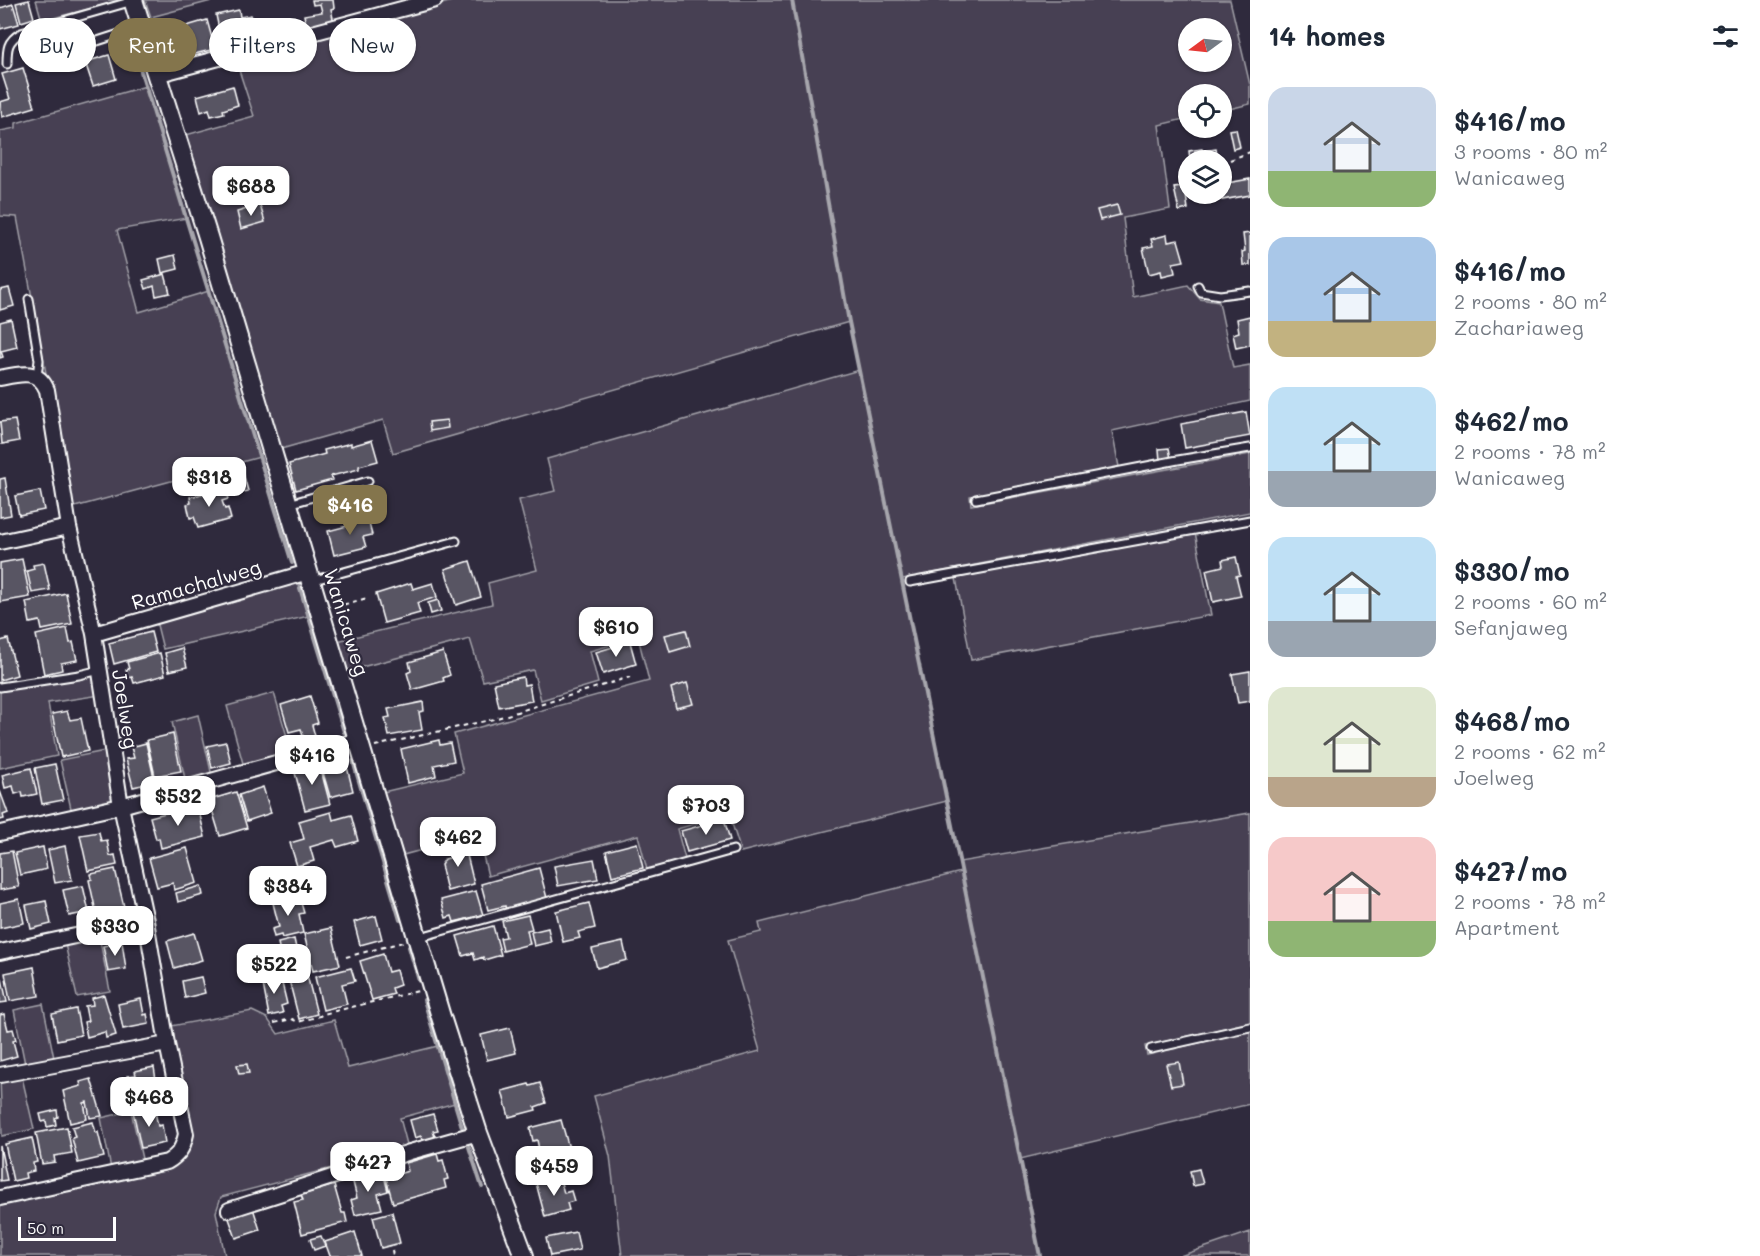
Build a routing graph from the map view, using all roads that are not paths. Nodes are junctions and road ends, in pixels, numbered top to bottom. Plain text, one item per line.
1 (133, 0) edge
2 (435, 0) edge
3 (138, 18) edge
4 (8, 64) dead end
5 (155, 72) edge
6 (156, 75) junction
7 (1198, 286) dead end
8 (1250, 291) edge
9 (29, 299) dead end
10 (0, 378) edge
11 (40, 379) junction
12 (1250, 448) edge
13 (368, 481) dead end
14 (976, 499) dead end
15 (289, 504) junction
16 (1250, 520) edge
17 (69, 527) junction
18 (456, 541) dead end
19 (0, 542) edge
20 (310, 577) junction
21 (910, 582) dead end
22 (94, 634) junction
23 (100, 670) junction
24 (0, 687) edge
25 (360, 745) junction
26 (121, 807) junction
27 (0, 832) edge
28 (733, 850) dead end
29 (147, 921) junction
30 (417, 938) junction
31 (0, 952) edge
32 (1250, 1027) edge
33 (167, 1044) junction
34 (1151, 1049) dead end
35 (0, 1075) edge
36 (478, 1133) junction
37 (0, 1198) edge
38 (229, 1210) dead end
39 (524, 1256) edge

1 - 3 street, Wanicaweg
1 - 4 lane
2 - 6 street
5 - 6 street, Wanicaweg
6 - 15 street, Wanicaweg
7 - 8 lane
9 - 11 lane
10 - 11 street
11 - 17 street, Joelweg
12 - 14 lane
13 - 15 lane
15 - 20 street, Wanicaweg
16 - 21 lane
17 - 19 street
17 - 22 street, Joelweg
18 - 20 lane, Ramachalweg
20 - 22 street, Ramachalweg
20 - 25 street, Wanicaweg
22 - 23 street, Joelweg
23 - 24 lane
23 - 26 street, Joelweg
25 - 26 street
25 - 30 street, Wanicaweg
26 - 27 street
26 - 29 street, Joelweg
28 - 30 lane
29 - 31 street
29 - 33 street, Joelweg
30 - 36 street, Wanicaweg
32 - 34 lane
33 - 35 street
33 - 37 street, Joelweg
36 - 38 street
36 - 39 street, Wanicaweg

